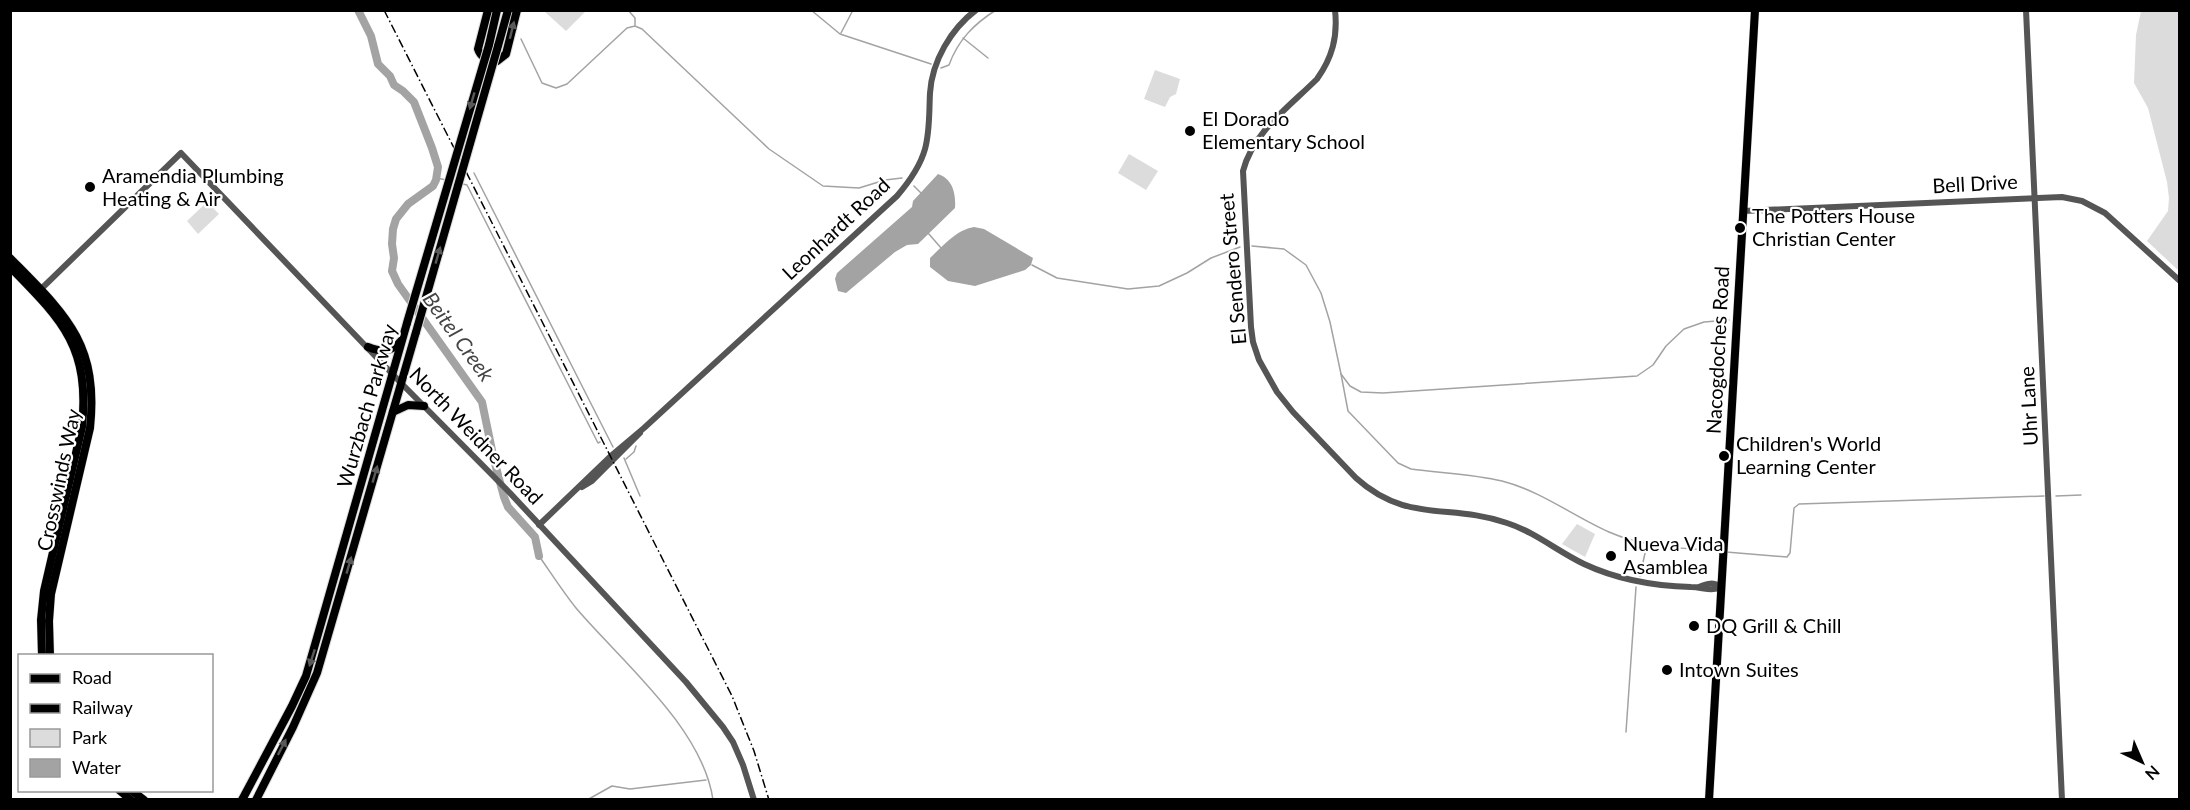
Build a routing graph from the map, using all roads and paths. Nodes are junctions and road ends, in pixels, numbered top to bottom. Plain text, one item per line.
1 (488, 10) edge
2 (497, 10) edge
3 (508, 10) edge
4 (517, 10) edge
5 (976, 10) edge
6 (1335, 10) edge
7 (1755, 10) edge
8 (2026, 10) edge
9 (494, 46) junction
10 (2035, 197) junction
11 (1743, 211) junction
12 (10, 258) edge
13 (10, 267) edge
14 (2180, 281) edge
15 (38, 291) junction
16 (403, 339) junction
17 (368, 347) junction
18 (393, 374) junction
19 (87, 379) junction
20 (401, 383) junction
21 (424, 406) junction
22 (393, 413) junction
23 (539, 525) junction
24 (1722, 587) junction
25 (42, 654) edge
26 (50, 654) edge
27 (242, 800) edge
28 (256, 800) edge
29 (754, 800) edge
30 (1709, 800) edge
31 (2062, 800) edge

1 -> 4 highway
2 - 9 highway, Wurzbach Parkway
3 - 9 highway, Wurzbach Parkway
5 - 23 street, Leonhardt Road
6 - 24 street, El Sendero Street
7 - 11 main road, Nacogdoches Road
8 - 10 street, Uhr Lane
9 -> 16 highway, Wurzbach Parkway, bridge
20 -> 9 highway, Wurzbach Parkway, bridge
10 - 11 street, Bell Drive
10 - 14 street, Bell Drive
10 - 31 street, Uhr Lane
11 - 24 main road, Nacogdoches Road
12 - 15 main road
13 - 15 main road
15 - 17 street, North Weidner Road
15 - 19 main road, Crosswinds Way
16 - 17 highway
16 - 18 highway, Wurzbach Parkway
17 - 18 street, North Weidner Road
18 - 20 street, North Weidner Road
18 -> 27 highway, Wurzbach Parkway
19 - 25 main road, Crosswinds Way
19 - 26 main road, Crosswinds Way
20 - 21 street, North Weidner Road
20 - 22 highway, Wurzbach Parkway
21 - 22 highway
21 - 23 street, North Weidner Road
28 -> 22 highway, Wurzbach Parkway
23 - 29 street, North Weidner Road
24 - 30 main road, Nacogdoches Road

